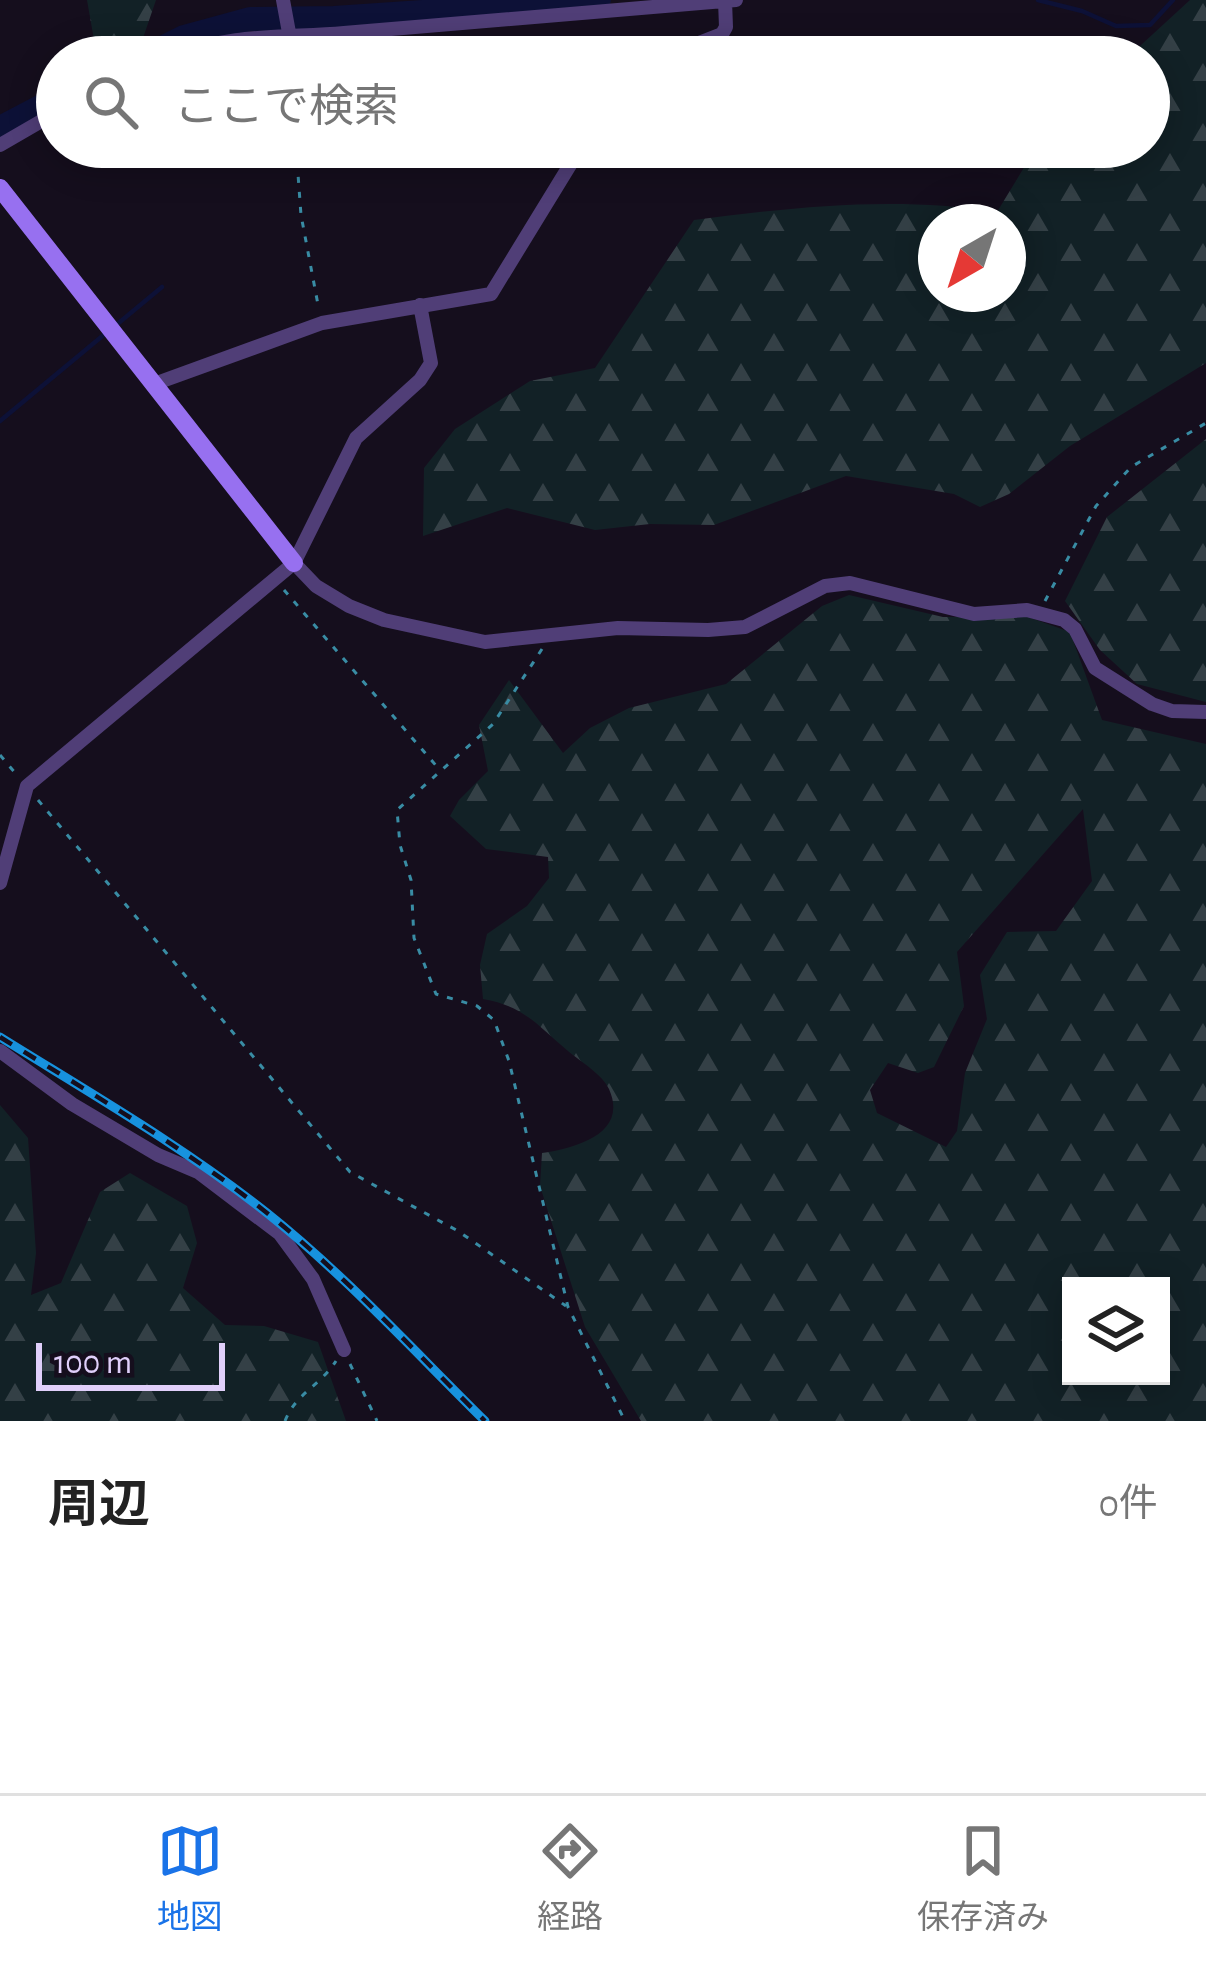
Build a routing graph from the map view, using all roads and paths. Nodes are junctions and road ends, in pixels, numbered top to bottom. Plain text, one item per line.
1 (283, 0) edge
2 (736, 0) edge
3 (725, 1) edge
4 (290, 36) edge
5 (309, 36) edge
6 (717, 36) edge
7 (36, 124) edge
8 (0, 145) edge
9 (298, 168) edge
10 (568, 168) edge
11 (0, 188) edge
12 (420, 305) junction
13 (322, 323) junction
14 (154, 384) junction
15 (1206, 423) edge
16 (293, 562) junction
17 (274, 579) junction
18 (1038, 613) junction
19 (549, 637) junction
20 (1206, 712) edge
21 (0, 754) edge
22 (440, 770) junction
23 (27, 787) junction
24 (0, 883) edge
25 (0, 1051) edge
26 (568, 1307) junction
27 (344, 1350) junction
28 (284, 1421) edge
29 (377, 1421) edge
30 (625, 1421) edge

1 - 4 street
2 - 3 street
3 - 5 street
3 - 6 street
7 - 8 street
9 - 13 path
10 - 12 street
11 - 14 street
12 - 13 street
12 - 16 street
13 - 14 street
14 - 16 street
15 - 18 path
16 - 17 street
16 - 19 street
17 - 22 path
17 - 23 street
18 - 19 street
18 - 20 street
19 - 22 path
21 - 23 path
22 - 26 path
23 - 24 street
23 - 26 path
25 - 27 street
26 - 30 path
27 - 28 path
27 - 29 path

